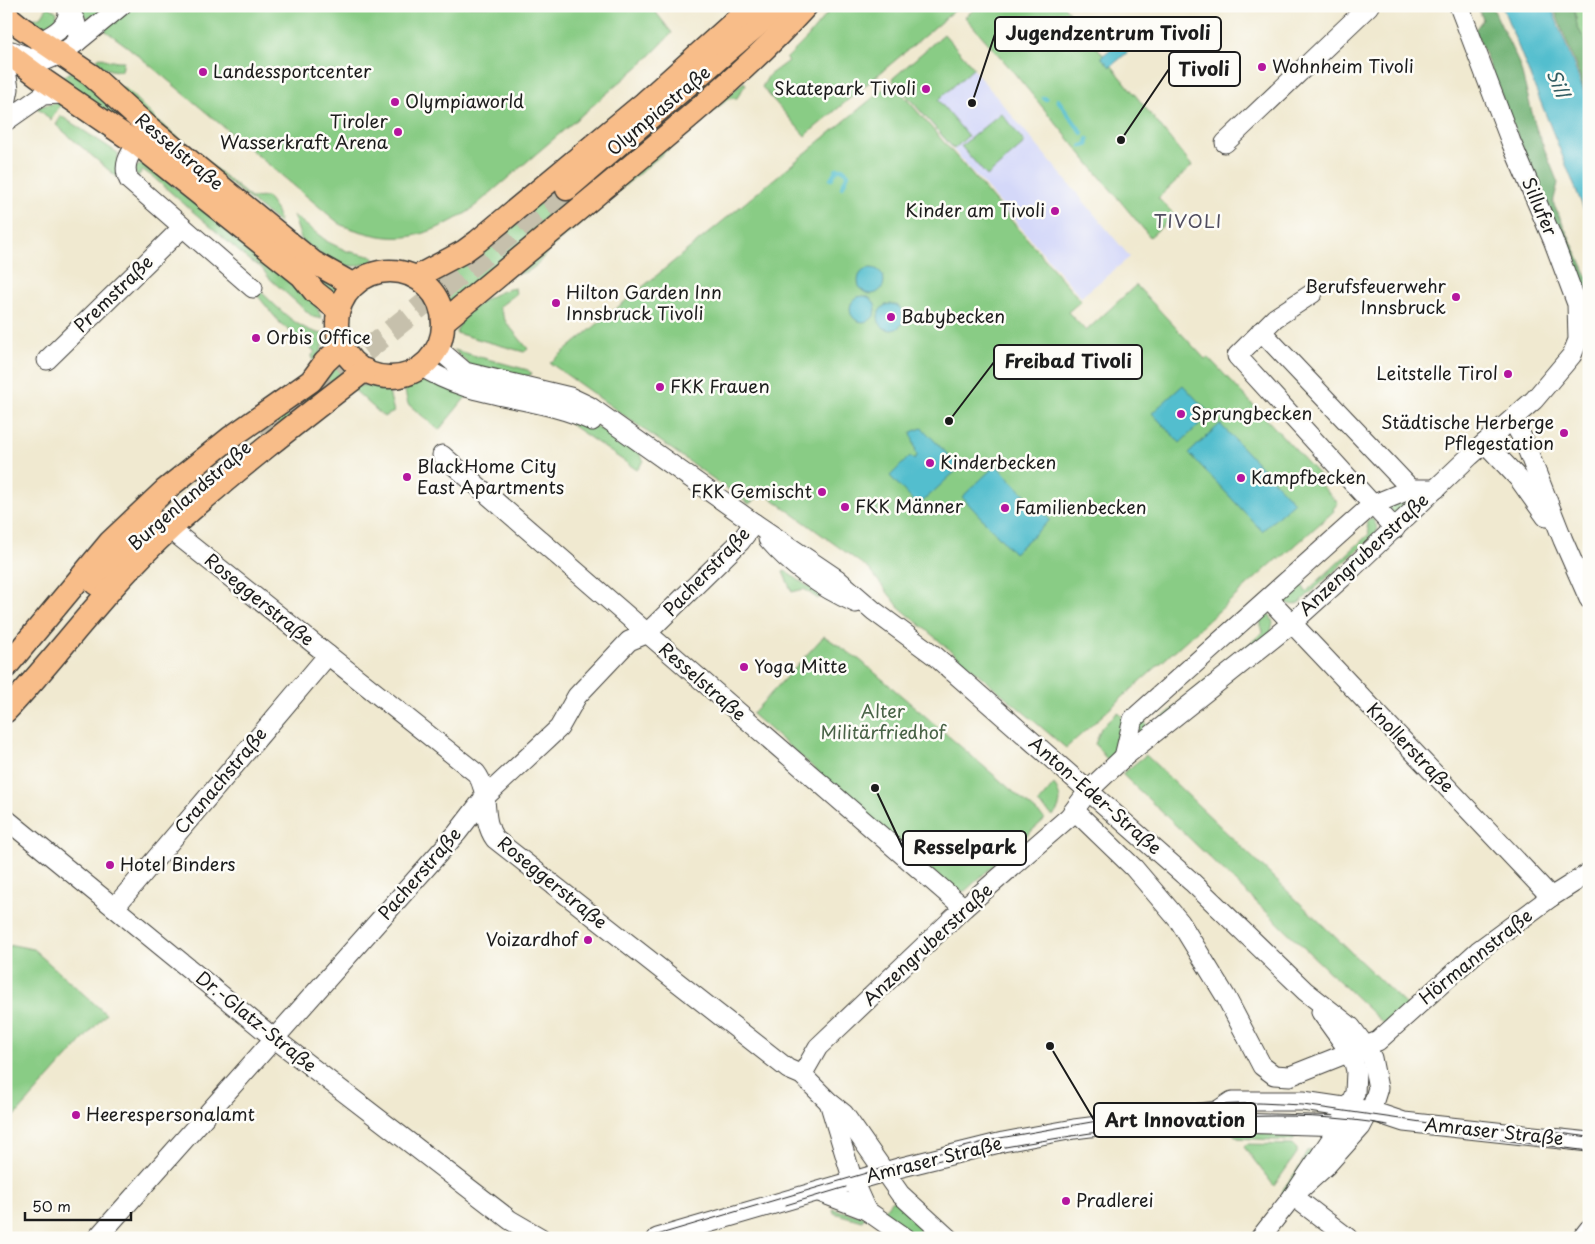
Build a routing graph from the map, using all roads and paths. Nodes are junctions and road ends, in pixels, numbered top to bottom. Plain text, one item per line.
1 (121, 6) edge
2 (752, 6) edge
3 (773, 6) edge
4 (780, 6) edge
5 (806, 6) edge
6 (1369, 6) edge
7 (1459, 6) edge
8 (67, 8) edge
9 (6, 15) edge
10 (750, 32) junction
11 (41, 42) junction
12 (69, 48) junction
13 (6, 50) edge
14 (6, 70) edge
15 (63, 94) junction
16 (6, 104) edge
17 (6, 121) edge
18 (137, 144) junction
19 (1224, 144) dead end
20 (567, 189) tunnel mouth
21 (182, 228) junction
22 (416, 277) junction
23 (354, 285) junction
24 (253, 288) dead end
25 (1313, 293) dead end
26 (338, 310) junction
27 (443, 322) junction
28 (1261, 331) junction
29 (342, 346) junction
30 (437, 348) junction
31 (47, 360) dead end
32 (420, 366) junction
33 (365, 370) junction
34 (1512, 420) junction
35 (262, 434) tunnel mouth
36 (635, 440) junction
37 (1485, 443) junction
38 (442, 455) dead end
39 (1411, 489) junction
40 (1436, 489) junction
41 (1372, 505) junction
42 (754, 524) junction
43 (170, 529) junction
44 (1395, 529) junction
45 (1562, 540) junction
46 (1589, 599) edge
47 (1269, 600) junction
48 (1291, 624) junction
49 (646, 634) junction
50 (40, 649) junction
51 (328, 655) junction
52 (6, 667) edge
53 (6, 681) edge
54 (6, 698) edge
55 (6, 711) edge
56 (1124, 757) junction
57 (1089, 790) junction
58 (484, 798) junction
59 (1075, 811) junction
60 (6, 819) edge
61 (1589, 873) edge
62 (1551, 896) junction
63 (115, 907) junction
64 (964, 908) junction
65 (275, 1039) junction
66 (1358, 1050) junction
67 (802, 1075) junction
68 (828, 1102) junction
69 (1350, 1108) junction
70 (1217, 1111) junction
71 (1366, 1119) junction
72 (1340, 1126) junction
73 (1587, 1142) edge
74 (884, 1172) junction
75 (853, 1181) junction
76 (819, 1192) junction
77 (1293, 1196) junction
78 (866, 1210) junction
79 (510, 1220) junction
80 (1589, 1229) edge
81 (97, 1238) edge
82 (517, 1238) edge
83 (541, 1238) edge
84 (657, 1238) edge
85 (906, 1238) edge
86 (948, 1238) edge
87 (1260, 1238) edge
88 (1348, 1238) edge
89 (1582, 1238) edge

1 - 12 street
2 - 22 main road
3 - 10 main road, Olympiastraße
4 - 10 main road, Olympiastraße
5 - 27 main road
6 - 19 street
7 - 34 street, Sillufer
8 - 11 street
8 - 12 street
9 - 11 main road, Resselstraße
10 - 20 main road, Olympiastraße
11 - 12 main road, Resselstraße
12 - 13 street
12 - 23 main road, Resselstraße
13 - 15 main road, Resselstraße
14 - 16 street
15 - 17 street
15 - 18 main road, Resselstraße
18 - 21 street, Resselstraße
18 - 26 main road, Resselstraße
21 - 24 street, Resselstraße
21 - 31 street, Premstraße
22 - 23 main road
22 - 27 main road
23 - 26 main road
25 - 28 street
26 - 29 main road
27 - 30 main road
28 - 39 street
28 - 41 street
29 - 33 main road
29 - 52 main road
30 - 32 main road
30 - 36 street, Anton-Eder-Straße
32 - 33 main road
32 - 36 street, Anton-Eder-Straße
33 - 43 main road
34 - 37 street, Sillufer
34 - 45 street
35 - 50 main road, Burgenlandstraße
36 - 42 street, Anton-Eder-Straße
37 - 40 street, Sillufer
37 - 45 street
38 - 49 street, Resselstraße
39 - 40 street, Anzengruberstraße
39 - 41 street, Anzengruberstraße
40 - 44 street, Anzengruberstraße
41 - 44 street
41 - 47 street, Anzengruberstraße
42 - 49 street, Pacherstraße
42 - 57 street, Anton-Eder-Straße
43 - 51 street, Roseggerstraße
43 - 55 main road
44 - 48 street, Anzengruberstraße
45 - 46 street
47 - 48 street, Knollerstraße
47 - 56 street, Anzengruberstraße
48 - 56 street, Anzengruberstraße
48 - 62 street, Knollerstraße
49 - 58 street, Pacherstraße
49 - 64 street, Resselstraße
50 - 53 main road
50 - 54 main road
51 - 58 street, Roseggerstraße
51 - 63 street, Cranachstraße
56 - 57 street, Anzengruberstraße
57 - 59 street, Anzengruberstraße
57 - 66 street, Anton-Eder-Straße
58 - 65 street, Pacherstraße
58 - 67 street, Roseggerstraße
59 - 64 street, Anzengruberstraße
59 - 66 street, Anton-Eder-Straße
60 - 63 street, Dr.-Glatz-Straße
61 - 62 street, Hörmannstraße
62 - 66 street, Hörmannstraße
63 - 65 street, Dr.-Glatz-Straße
64 - 67 street, Anzengruberstraße
65 - 79 street, Dr.-Glatz-Straße
65 - 81 street, Pacherstraße
66 - 69 street, Anton-Eder-Straße
66 - 71 street, Anton-Eder-Straße
67 - 68 street, Roseggerstraße
68 - 74 street, Roseggerstraße
68 - 75 street, Roseggerstraße
69 - 70 street, Amraser Straße
69 - 71 street, Amraser Straße
69 - 72 street, Anton-Eder-Straße
70 - 72 street, Amraser Straße
70 - 74 street, Amraser Straße
71 - 72 street, Amraser Straße
71 - 73 street, Amraser Straße
71 - 77 street
72 - 77 street, Anton-Eder-Straße
74 - 75 street, Amraser Straße
74 - 86 street, Roseggerstraße
75 - 76 street, Amraser Straße
75 - 78 street, Roseggerstraße
76 - 78 street
76 - 84 street, Amraser Straße
77 - 87 street
77 - 88 street
78 - 85 street
79 - 82 street
79 - 83 street, Dr.-Glatz-Straße
80 - 89 street

